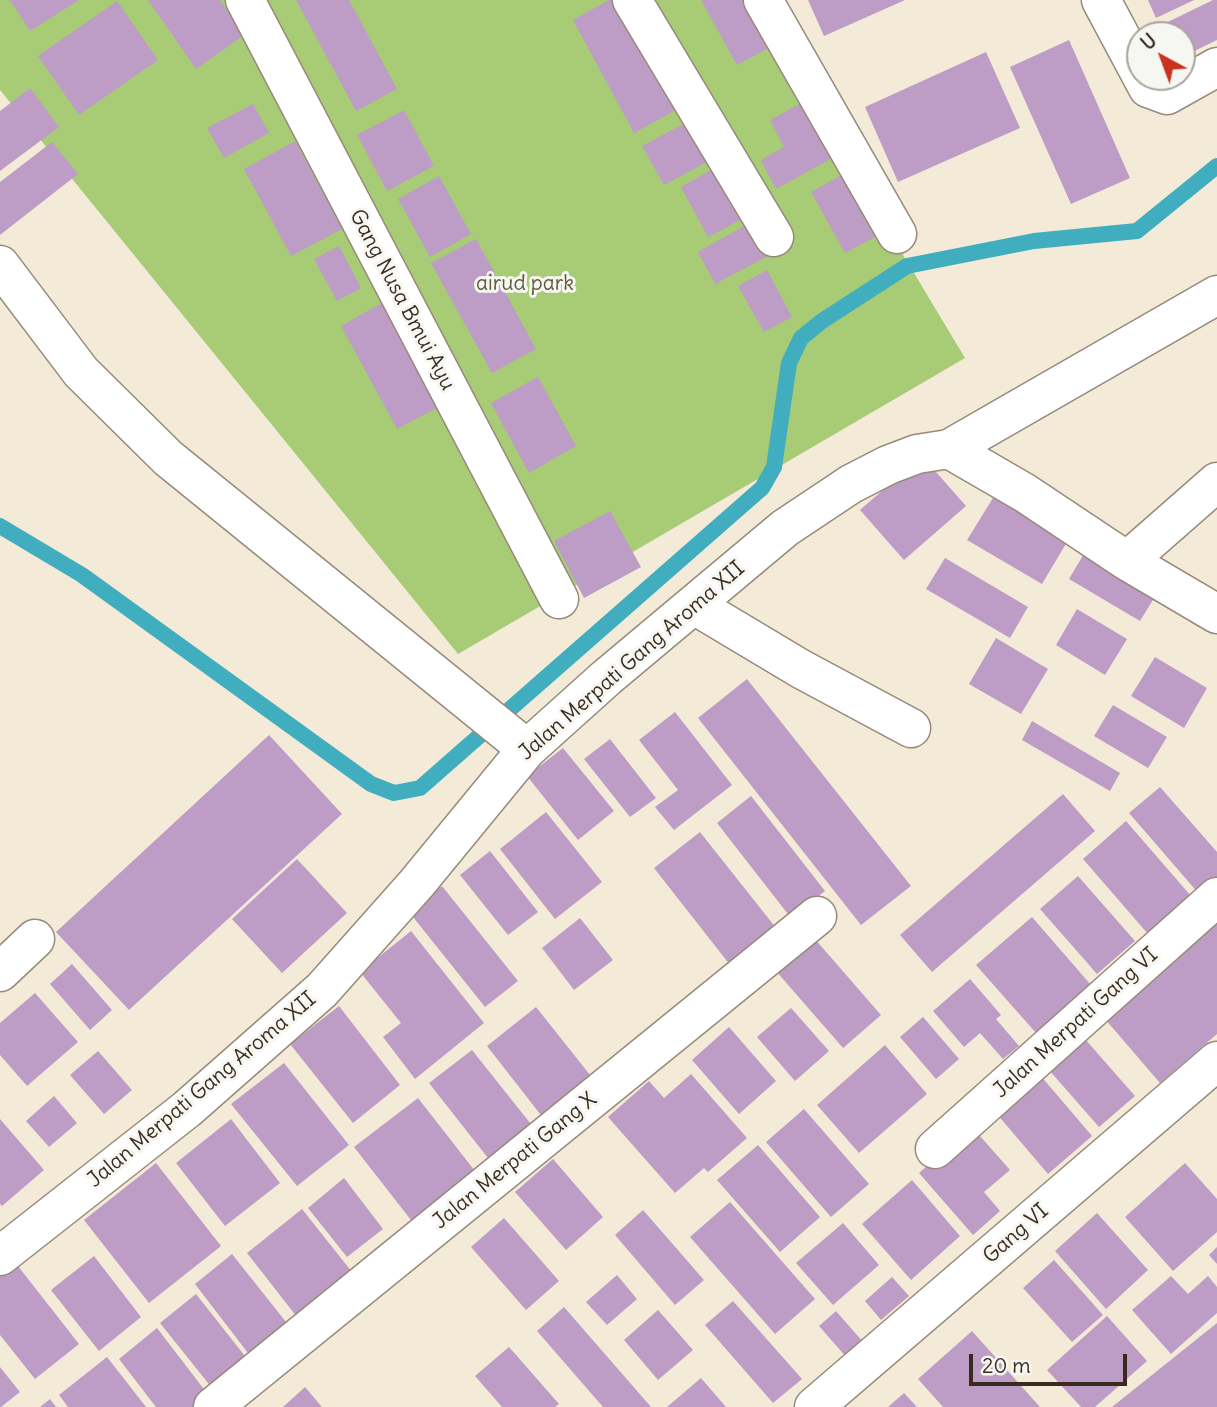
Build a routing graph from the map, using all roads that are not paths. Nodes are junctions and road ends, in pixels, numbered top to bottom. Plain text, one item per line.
1 (245, 0) edge
2 (632, 0) edge
3 (763, 0) edge
4 (1101, 0) edge
5 (1126, 47) edge
6 (1217, 67) edge
7 (1196, 79) edge
8 (1156, 91) edge
9 (1174, 91) edge
10 (897, 234) dead end
11 (774, 237) dead end
12 (0, 265) edge
13 (1217, 295) edge
14 (949, 449) junction
15 (1217, 482) edge
16 (1127, 561) junction
17 (559, 599) dead end
18 (694, 605) junction
19 (1217, 614) edge
20 (911, 728) dead end
21 (527, 749) junction
22 (1217, 897) edge
23 (817, 916) dead end
24 (36, 939) dead end
25 (0, 972) edge
26 (1217, 1061) edge
27 (935, 1149) dead end
28 (0, 1256) edge
29 (213, 1407) edge
30 (814, 1407) edge

1 - 17 street, Gang Nusa Bmui Ayu
2 - 11 street
3 - 10 street
4 - 5 street
6 - 7 street
8 - 9 street
12 - 21 street
13 - 14 street
14 - 16 street
14 - 18 street, Jalan Merpati Gang Aroma XII
15 - 16 street
16 - 19 street
18 - 20 street
18 - 21 street, Jalan Merpati Gang Aroma XII
21 - 28 street, Jalan Merpati Gang Aroma XII
22 - 27 street, Jalan Merpati Gang VI
23 - 29 street, Jalan Merpati Gang X
24 - 25 street
26 - 30 street, Gang VI

